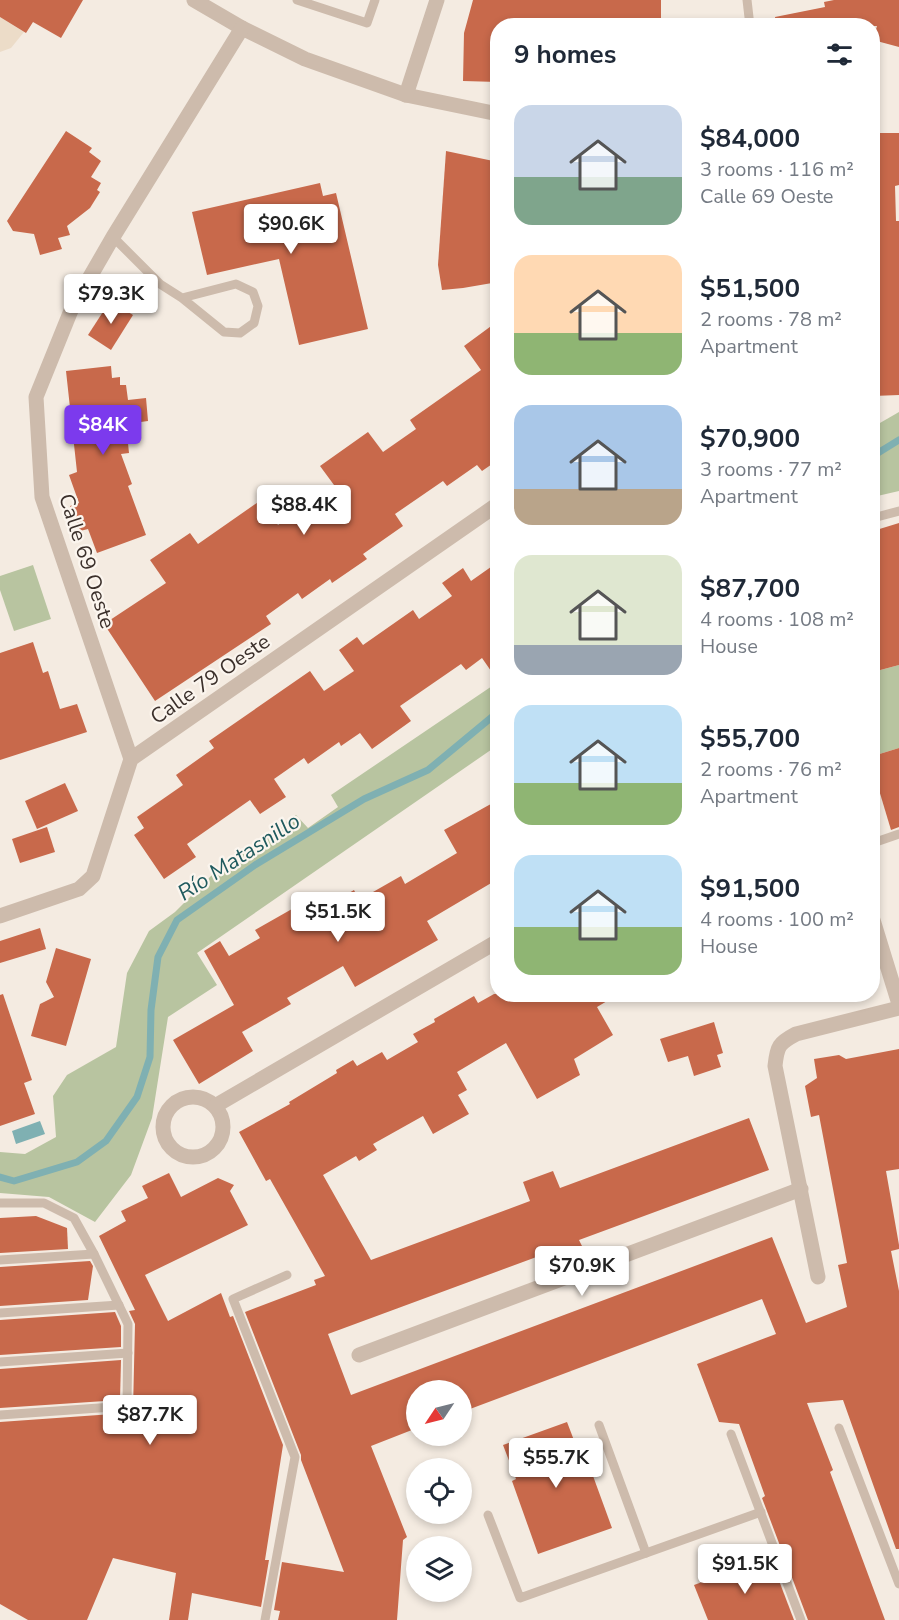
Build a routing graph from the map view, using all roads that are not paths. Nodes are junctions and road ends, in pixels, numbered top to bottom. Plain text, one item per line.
1 (194, 0) edge
2 (297, 0) edge
3 (375, 0) edge
4 (437, 0) edge
5 (747, 0) edge
6 (749, 18) edge
7 (242, 28) junction
8 (406, 95) junction
9 (490, 112) edge
10 (113, 237) junction
11 (182, 298) junction
12 (490, 510) edge
13 (899, 511) edge
14 (880, 516) edge
15 (131, 759) junction
16 (899, 834) edge
17 (880, 841) edge
18 (0, 916) edge
19 (880, 943) edge
20 (490, 946) edge
21 (899, 1006) edge
22 (215, 1106) junction
23 (801, 1189) junction
24 (0, 1203) edge
25 (94, 1254) junction
26 (0, 1260) edge
27 (287, 1275) dead end
28 (818, 1277) dead end
29 (118, 1305) junction
30 (0, 1313) edge
31 (128, 1353) junction
32 (359, 1355) dead end
33 (0, 1362) edge
34 (0, 1415) edge
35 (599, 1425) dead end
36 (839, 1428) dead end
37 (731, 1434) dead end
38 (761, 1512) junction
39 (488, 1515) dead end
40 (646, 1552) junction
41 (899, 1584) edge
42 (265, 1620) edge
43 (801, 1620) edge

1 - 7 street
2 - 3 lane
4 - 8 street
5 - 6 lane
7 - 8 street
7 - 10 street, Calle 69 Oeste
8 - 9 street
10 - 11 lane
10 - 15 street, Calle 69 Oeste
11 - 11 lane
12 - 15 street, Calle 79 Oeste
13 - 14 lane
15 - 18 street
16 - 17 lane
19 - 21 street
20 - 22 street
21 - 23 street
22 - 22 street
23 - 28 street
23 - 32 street
24 - 25 lane
25 - 26 lane
25 - 29 lane
27 - 42 lane
29 - 30 lane
29 - 31 lane
31 - 33 lane
31 - 34 lane
35 - 40 lane
36 - 41 lane
37 - 38 lane
38 - 40 lane
38 - 43 lane
39 - 40 lane

